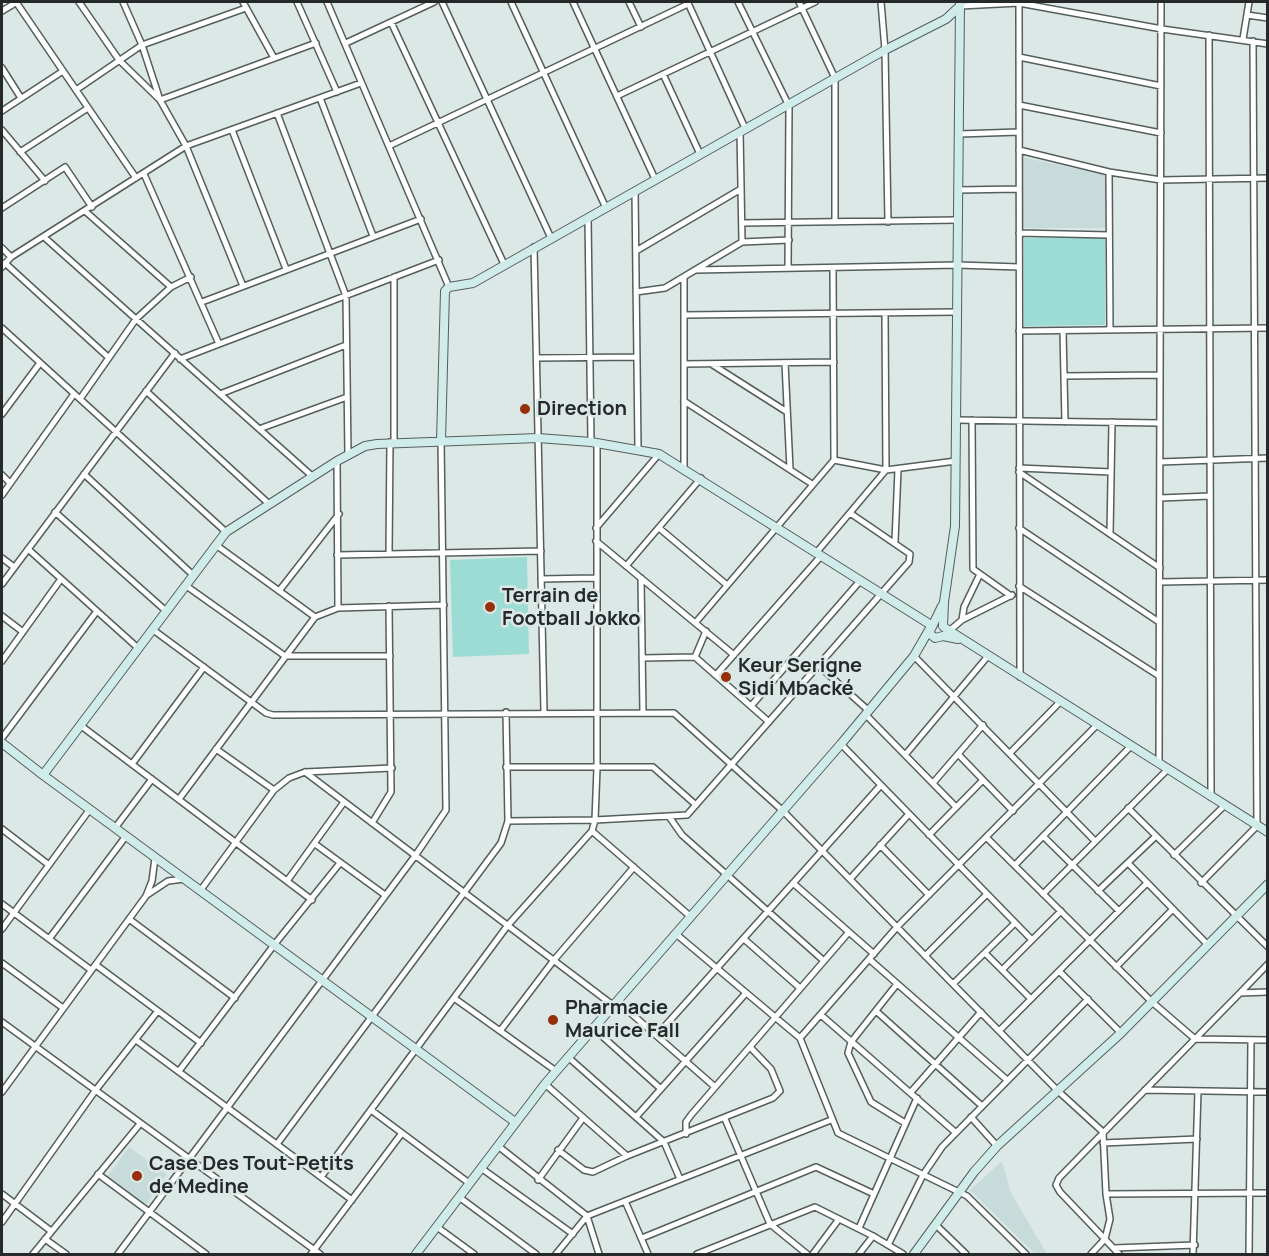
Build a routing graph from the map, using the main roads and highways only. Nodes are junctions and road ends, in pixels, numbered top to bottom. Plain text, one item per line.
1 (960, 4) edge
2 (441, 441) junction
3 (944, 602) junction
4 (931, 626) junction
5 (943, 632) junction
6 (920, 648) junction
7 (2, 743) edge
8 (43, 775) junction
9 (1268, 832) edge
10 (1268, 884) edge
11 (515, 1122) junction
12 (416, 1254) edge
13 (914, 1254) edge

1 - 2 main road
1 - 3 main road
2 - 4 main road
2 - 8 main road
3 - 4 main road
3 - 5 main road
4 - 5 main road
4 - 5 main road
4 - 6 main road
5 - 6 main road
5 - 9 main road
6 - 11 main road
7 - 8 main road
8 - 11 main road
10 - 13 main road
11 - 12 main road

